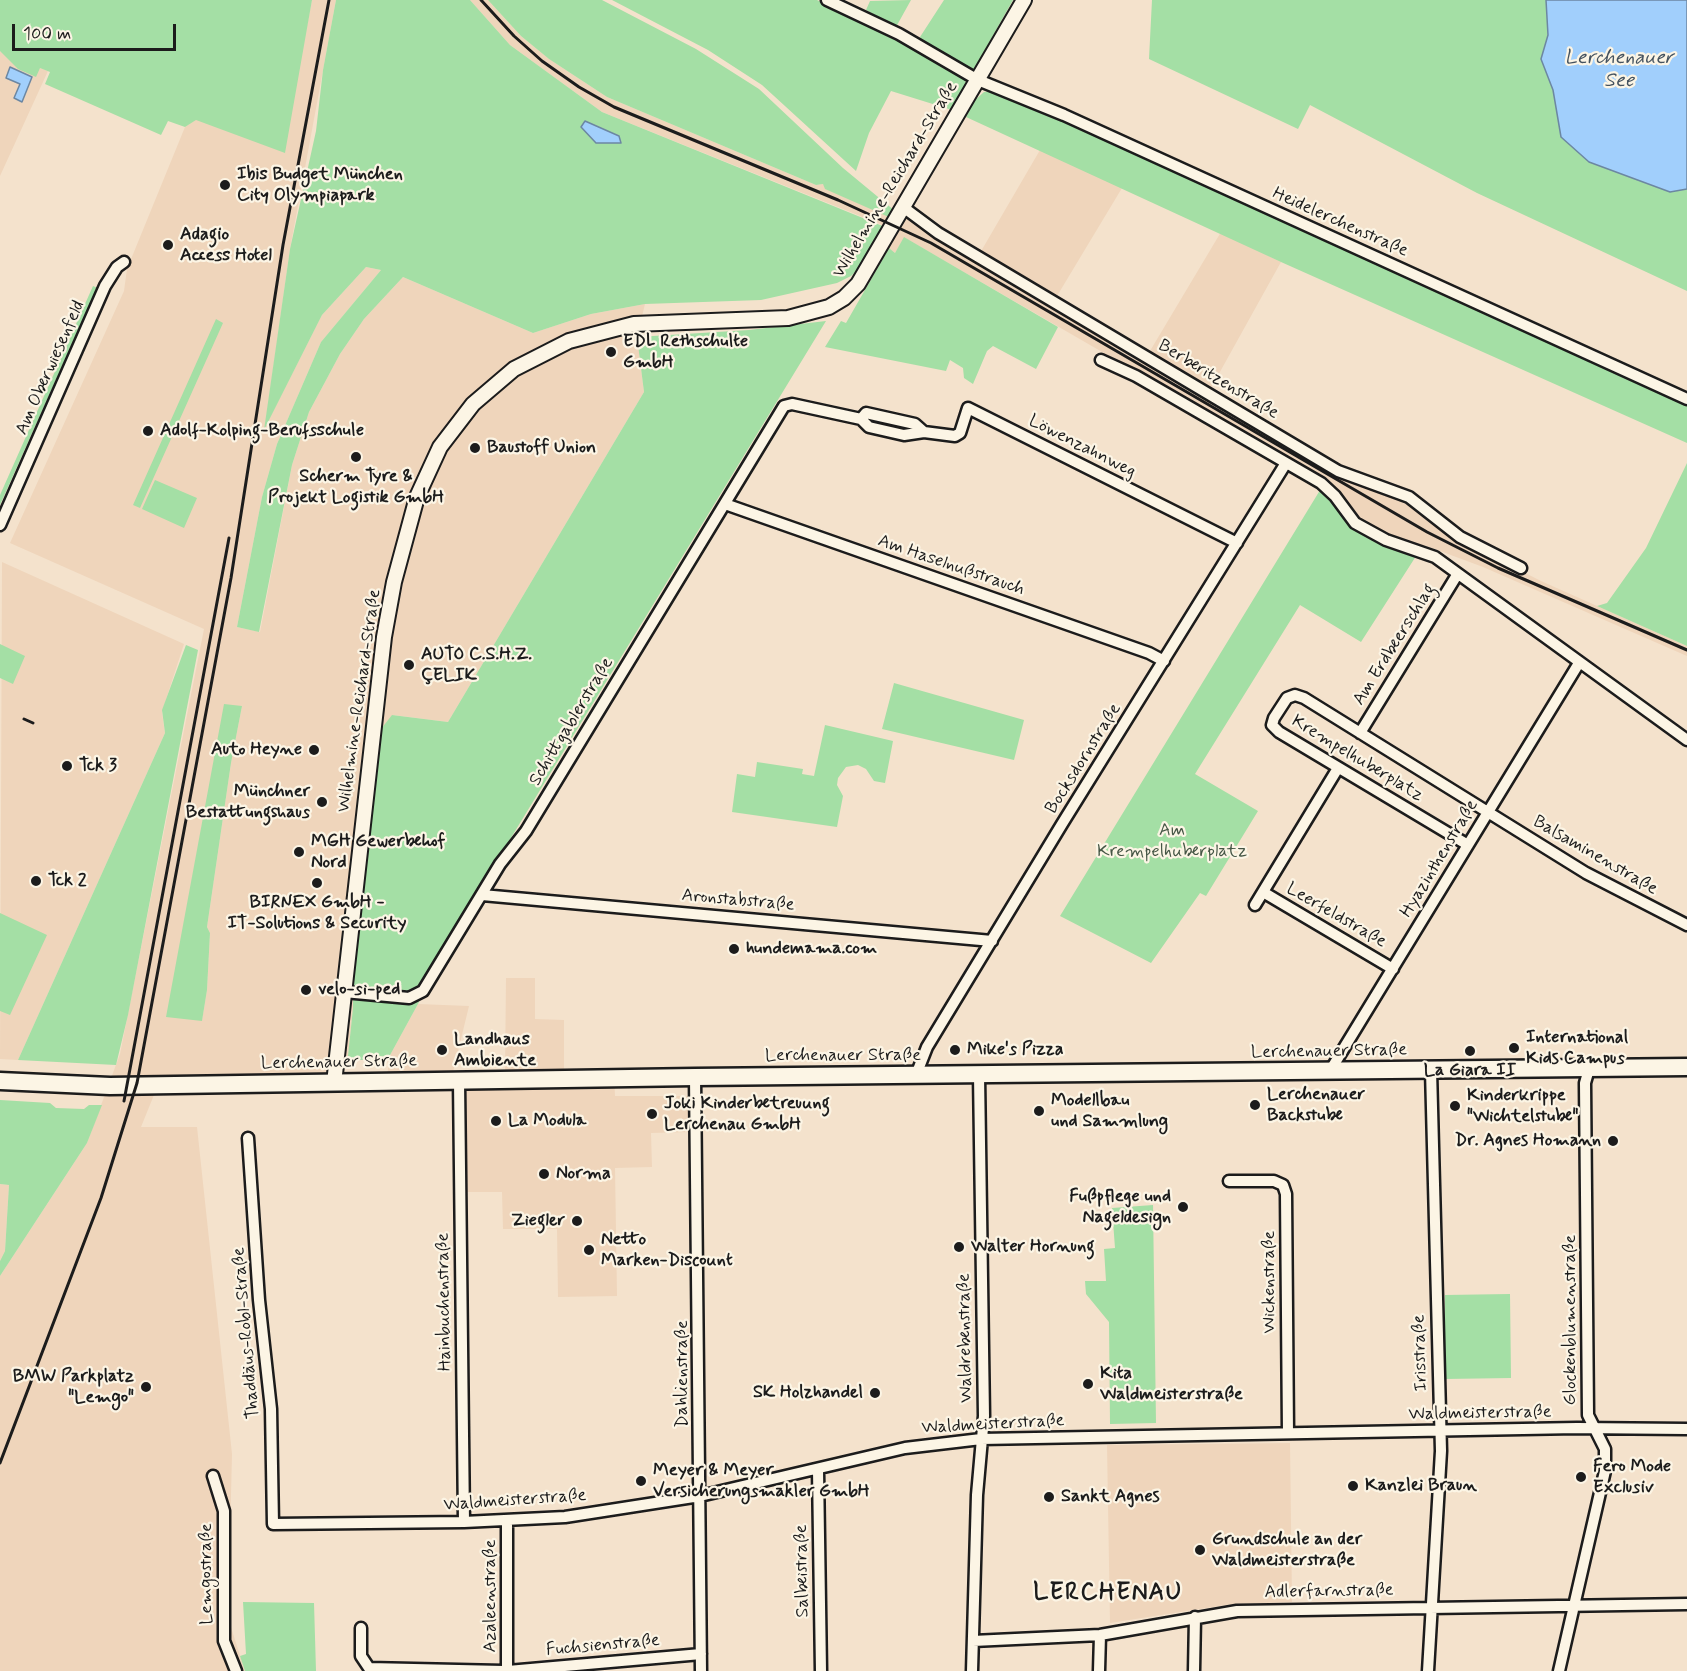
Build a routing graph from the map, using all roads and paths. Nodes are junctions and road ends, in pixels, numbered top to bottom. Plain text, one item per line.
1 (827, 0) edge
2 (1024, 0) edge
3 (978, 80) junction
4 (903, 207) junction
5 (124, 262) dead end
6 (1101, 360) dead end
7 (1687, 399) edge
8 (792, 404) joint
9 (1286, 463) junction
10 (725, 504) junction
11 (0, 525) edge
12 (1237, 543) junction
13 (1521, 568) dead end
14 (1457, 575) junction
15 (1164, 661) junction
16 (1579, 663) junction
17 (1360, 733) junction
18 (1687, 740) edge
19 (1338, 768) junction
20 (1488, 812) junction
21 (1468, 845) junction
22 (1263, 892) junction
23 (482, 895) junction
24 (1255, 905) dead end
25 (1687, 925) edge
26 (992, 941) junction
27 (1393, 969) junction
28 (345, 992) junction
29 (1687, 1067) edge
30 (1589, 1069) junction
31 (1431, 1070) junction
32 (1330, 1071) junction
33 (979, 1075) junction
34 (916, 1076) junction
35 (694, 1077) junction
36 (0, 1080) edge
37 (459, 1081) junction
38 (334, 1083) junction
39 (248, 1138) dead end
40 (1229, 1181) dead end
41 (1687, 1429) edge
42 (1595, 1430) junction
43 (1288, 1433) junction
44 (1440, 1433) junction
45 (981, 1439) junction
46 (818, 1470) junction
47 (213, 1476) dead end
48 (700, 1496) junction
49 (507, 1520) junction
50 (464, 1522) junction
51 (273, 1524) joint
52 (1574, 1604) junction
53 (1687, 1604) edge
54 (1432, 1606) junction
55 (1195, 1617) junction
56 (362, 1628) dead end
57 (1100, 1635) junction
58 (973, 1641) junction
59 (701, 1654) junction
60 (370, 1670) edge
61 (237, 1671) edge
62 (503, 1671) edge
63 (508, 1671) edge
64 (701, 1671) edge
65 (821, 1671) edge
66 (972, 1671) edge
67 (1100, 1671) edge
68 (1194, 1671) edge
69 (1428, 1671) edge
70 (1559, 1671) edge

1 - 3 street, Heidelerchenstraße
2 - 3 street, Wilhelmine-Reichard-Straße
3 - 4 street, Wilhelmine-Reichard-Straße
3 - 7 street, Heidelerchenstraße
4 - 13 street, Berberitzenstraße
4 - 28 street, Wilhelmine-Reichard-Straße
5 - 11 street, Am Oberwiesenfeld
6 - 9 street, Berberitzenstraße
8 - 10 street, Schittgablerstraße
8 - 12 street, Löwenzahnweg
9 - 12 street, Bocksdornstraße
9 - 14 street, Berberitzenstraße
10 - 15 street, Am Haselnußstrauch
10 - 23 street, Schittgablerstraße
12 - 15 street, Bocksdornstraße
14 - 16 street, Berberitzenstraße
14 - 17 street, Am Erdbeerschlag
15 - 26 street, Bocksdornstraße
16 - 18 street, Berberitzenstraße
16 - 20 street, Hyazinthenstraße
17 - 19 street, Krempelhuberplatz
17 - 20 street, Krempelhuberplatz
19 - 21 street, Krempelhuberplatz
19 - 22 street
20 - 21 street, Hyazinthenstraße
20 - 25 street, Balsaminenstraße
21 - 27 street, Hyazinthenstraße
22 - 24 street
22 - 27 street, Leerfeldstraße
23 - 26 street, Aronstabstraße
23 - 28 street, Schittgablerstraße
26 - 34 street, Bocksdornstraße
27 - 32 street, Hyazinthenstraße
28 - 38 street, Wilhelmine-Reichard-Straße
29 - 30 main road, Lerchenauer Straße
30 - 31 main road, Lerchenauer Straße
30 - 42 street, Glockenblumenstraße
31 - 32 main road, Lerchenauer Straße
31 - 44 street, Irisstraße
32 - 33 main road, Lerchenauer Straße
33 - 34 main road, Lerchenauer Straße
33 - 45 street, Waldrebenstraße
34 - 35 main road, Lerchenauer Straße
35 - 37 main road, Lerchenauer Straße
35 - 48 street, Dahlienstraße
36 - 38 main road, Lerchenauer Straße
37 - 38 main road, Lerchenauer Straße
37 - 50 street, Hainbuchenstraße
39 - 51 street, Thaddäus-Robl-Straße
40 - 43 street, Wickenstraße
41 - 42 street, Waldmeisterstraße
42 - 44 street, Waldmeisterstraße
42 - 52 street, Glockenblumenstraße
43 - 44 street, Waldmeisterstraße
43 - 45 street, Waldmeisterstraße
44 - 54 street, Irisstraße
45 - 46 street, Waldmeisterstraße
45 - 58 street, Waldrebenstraße
46 - 48 street, Waldmeisterstraße
46 - 65 street, Salbeistraße
47 - 61 street, Lemgostraße
48 - 49 street, Waldmeisterstraße
48 - 59 street, Dahlienstraße
49 - 50 street, Waldmeisterstraße
49 - 63 street, Azaleenstraße
50 - 51 street, Waldmeisterstraße
52 - 53 street, Adlerfarnstraße
52 - 54 street, Adlerfarnstraße
52 - 70 street, Glockenblumenstraße
54 - 55 street, Adlerfarnstraße
54 - 69 street, Irisstraße
55 - 57 street, Adlerfarnstraße
55 - 68 street
56 - 60 street
57 - 58 street, Adlerfarnstraße
57 - 67 street
58 - 66 street, Waldrebenstraße
59 - 63 street, Fuchsienstraße
59 - 64 street, Dahlienstraße
60 - 62 street

